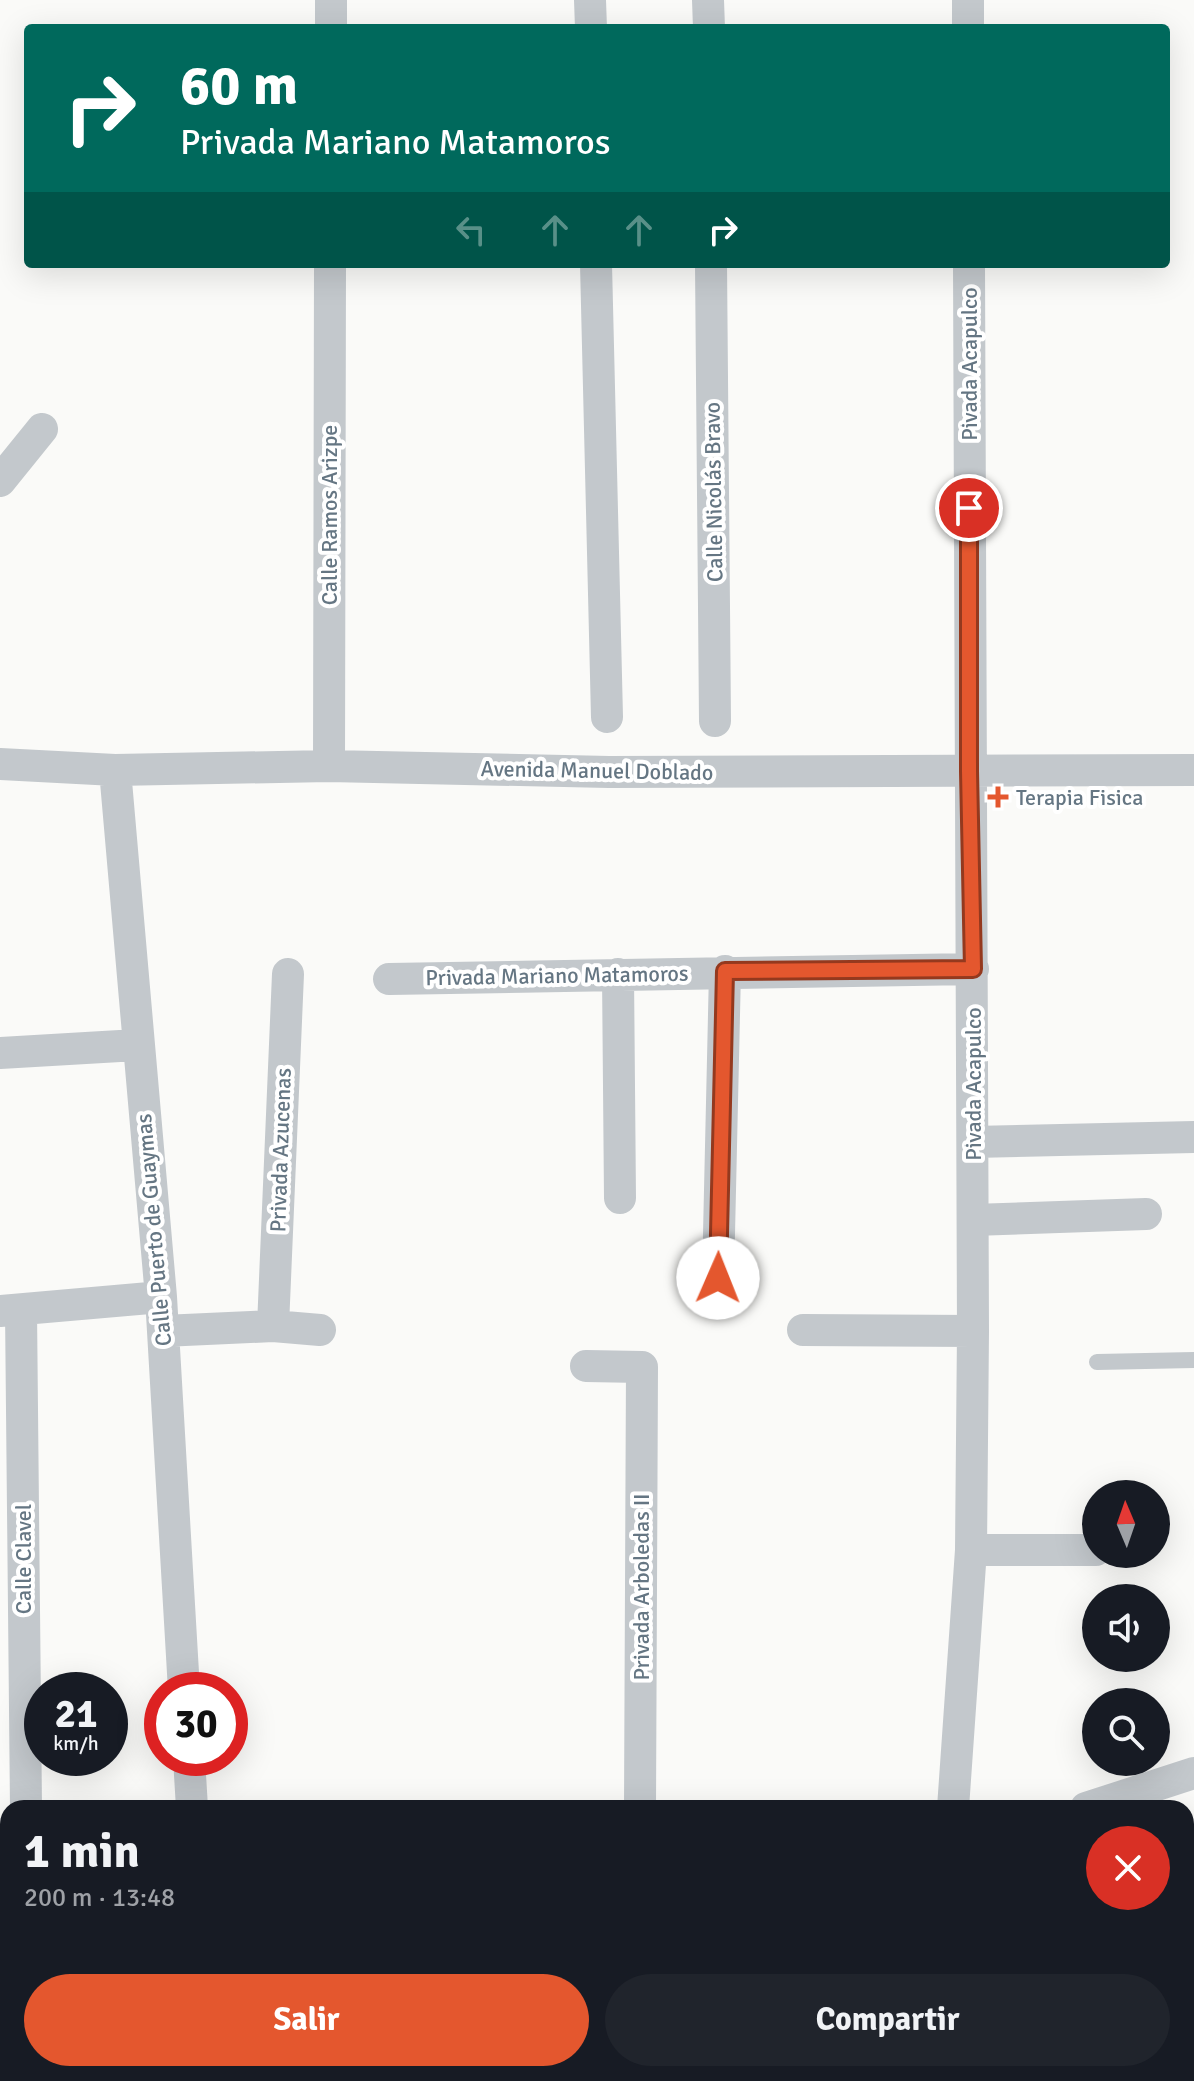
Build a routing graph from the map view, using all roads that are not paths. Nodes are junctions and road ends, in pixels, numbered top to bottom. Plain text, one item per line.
1 (331, 0) edge
2 (590, 0) edge
3 (708, 0) edge
4 (968, 0) edge
5 (331, 24) edge
6 (591, 24) edge
7 (709, 24) edge
8 (968, 24) edge
9 (330, 268) edge
10 (596, 268) edge
11 (711, 268) edge
12 (969, 268) edge
13 (42, 429) dead end
14 (0, 481) edge
15 (607, 717) dead end
16 (715, 721) dead end
17 (0, 764) edge
18 (329, 766) junction
19 (115, 770) junction
20 (1194, 770) edge
21 (969, 771) junction
22 (973, 969) junction
23 (725, 971) junction
24 (288, 974) dead end
25 (618, 974) junction
26 (389, 979) dead end
27 (137, 1045) junction
28 (0, 1053) edge
29 (1194, 1137) edge
30 (973, 1142) junction
31 (620, 1198) dead end
32 (1146, 1214) dead end
33 (973, 1220) junction
34 (718, 1278) dead end
35 (161, 1297) junction
36 (11, 1311) edge
37 (273, 1326) junction
38 (320, 1330) dead end
39 (803, 1330) dead end
40 (163, 1331) junction
41 (973, 1331) junction
42 (1194, 1360) edge
43 (1097, 1362) dead end
44 (586, 1366) dead end
45 (971, 1550) junction
46 (1082, 1550) edge
47 (183, 1672) edge
48 (1194, 1773) edge
49 (190, 1776) edge
50 (26, 1800) edge
51 (192, 1800) edge
52 (640, 1800) edge
53 (954, 1800) edge
54 (1111, 1800) edge

1 - 5 street
2 - 6 street
3 - 7 street
4 - 8 street
9 - 18 street, Calle Ramos Arizpe
10 - 15 street
11 - 16 street, Calle Nicolás Bravo
12 - 21 street, Pivada Acapulco
13 - 14 street
17 - 19 street, Avenida Manuel Doblado
18 - 19 street, Avenida Manuel Doblado
18 - 21 street, Avenida Manuel Doblado
19 - 27 street, Calle Puerto de Guaymas
20 - 21 street, Avenida Manuel Doblado
21 - 22 street, Pivada Acapulco
22 - 23 street, Privada Mariano Matamoros
22 - 30 street, Pivada Acapulco
23 - 25 street, Privada Mariano Matamoros
23 - 34 street
24 - 37 street, Privada Azucenas
25 - 26 street, Privada Mariano Matamoros
25 - 31 street
27 - 28 street
27 - 35 street, Calle Puerto de Guaymas
29 - 30 street
30 - 33 street, Pivada Acapulco
32 - 33 street
33 - 41 street, Pivada Acapulco
35 - 36 street
35 - 40 street, Calle Puerto de Guaymas
36 - 50 street, Calle Clavel
37 - 38 street
37 - 40 street
39 - 41 street
40 - 47 street, Calle Puerto de Guaymas
41 - 45 street, Pivada Acapulco
42 - 43 lane
44 - 52 street, Privada Arboledas II
45 - 46 street
45 - 53 street, Pivada Acapulco
48 - 54 street
49 - 51 street

